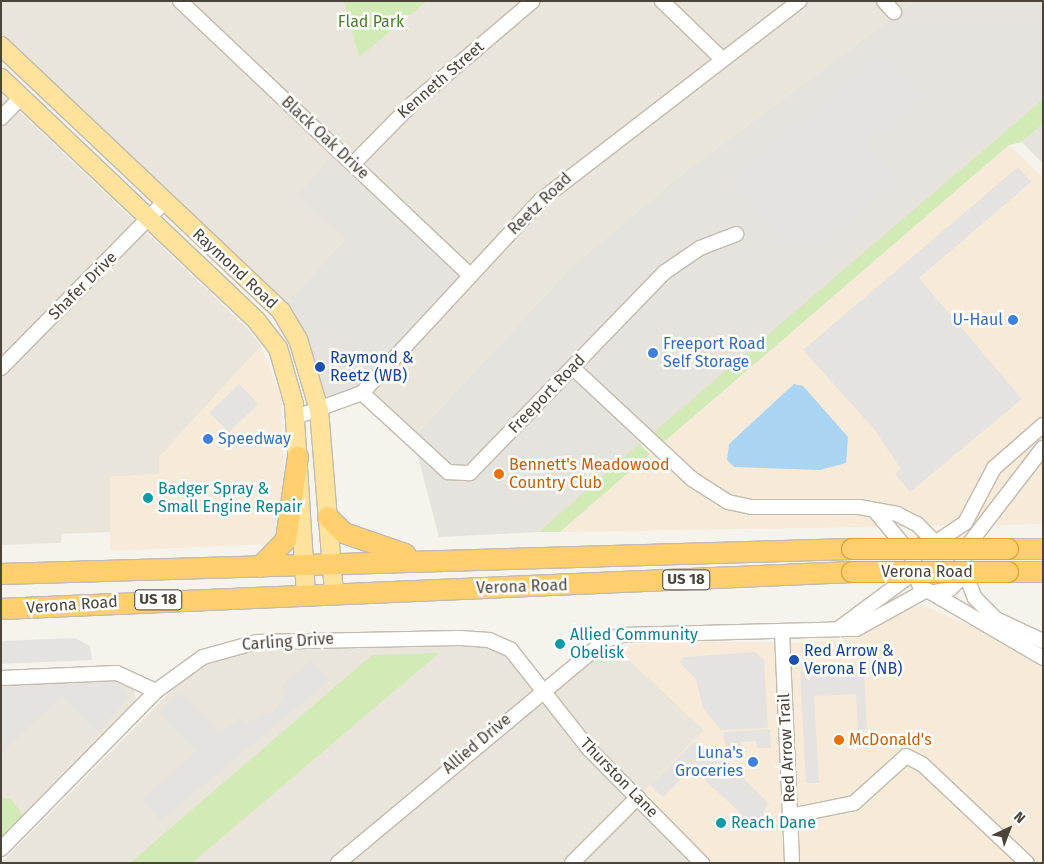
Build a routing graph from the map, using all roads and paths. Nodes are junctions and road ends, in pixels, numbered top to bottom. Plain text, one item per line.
1 (180, 1) edge
2 (533, 1) edge
3 (662, 1) edge
4 (799, 1) edge
5 (884, 1) edge
6 (894, 12) dead end
7 (1, 46) edge
8 (722, 59) junction
9 (1, 78) edge
10 (21, 97) junction
11 (1, 118) edge
12 (353, 164) junction
13 (164, 202) junction
14 (148, 219) junction
15 (736, 234) dead end
16 (470, 276) junction
17 (1, 368) edge
18 (573, 368) junction
19 (362, 393) junction
20 (319, 410) junction
21 (296, 417) junction
22 (1043, 425) edge
23 (1043, 448) edge
24 (298, 457) junction
25 (876, 512) junction
26 (328, 517) junction
27 (937, 539) junction
28 (1040, 547) edge
29 (962, 554) junction
30 (912, 556) junction
31 (421, 558) junction
32 (332, 563) junction
33 (296, 565) junction
34 (260, 567) junction
35 (964, 571) junction
36 (1043, 572) edge
37 (1, 574) edge
38 (912, 574) junction
39 (930, 591) junction
40 (334, 593) junction
41 (306, 594) junction
42 (6, 609) edge
43 (836, 630) junction
44 (782, 632) junction
45 (1043, 641) edge
46 (1043, 658) edge
47 (1, 678) edge
48 (542, 689) junction
49 (156, 691) junction
50 (638, 797) junction
51 (790, 816) junction
52 (1, 848) edge
53 (338, 863) edge
54 (572, 863) edge
55 (702, 863) edge
56 (792, 863) edge
57 (1027, 863) edge

1 - 12 street, Black Oak Drive
2 - 12 street, Kenneth Street
3 - 8 street
4 - 8 street, Reetz Road
5 - 6 street
7 - 13 main road, Raymond Road
8 - 16 street, Reetz Road
9 - 10 main road, Raymond Road
10 - 11 street
10 - 14 main road, Raymond Road
12 - 16 street, Black Oak Drive
13 - 14 street, Shafer Drive
13 - 20 main road, Raymond Road
14 - 17 street, Shafer Drive
14 - 21 main road, Raymond Road
15 - 18 street, Freeport Road
16 - 19 street, Reetz Road
18 - 19 street, Freeport Road
18 - 25 street
19 - 20 street, Reetz Road
20 - 21 street, Reetz Road
20 - 26 main road, Raymond Road
21 - 24 main road, Raymond Road
22 - 27 street
23 - 29 street
24 - 33 main road, Raymond Road
24 - 34 highway
25 - 27 street
25 - 30 street
26 - 31 highway
26 - 32 main road, Raymond Road
27 - 29 street
27 - 30 street
28 - 31 highway, Verona Road / US 18, bridge
29 - 35 street
30 - 38 street
31 - 32 highway, Verona Road / US 18
32 - 33 highway, Verona Road / US 18
32 - 40 main road, Raymond Road
33 - 34 highway, Verona Road / US 18
33 - 41 main road, Raymond Road
34 - 37 highway, Verona Road / US 18
35 - 39 street
35 - 45 street
36 - 40 highway, Verona Road / US 18, bridge
38 - 39 street
38 - 43 street
39 - 43 street
39 - 46 street
40 - 41 highway, Verona Road / US 18
41 - 42 highway, Verona Road / US 18
43 - 44 street
44 - 48 street, Allied Drive
44 - 51 street, Red Arrow Trail
47 - 49 street
48 - 49 street, Carling Drive
48 - 50 street, Thurston Lane
48 - 53 street, Allied Drive
49 - 52 street, Carling Drive
50 - 54 street
50 - 55 street, Thurston Lane
51 - 56 street, Red Arrow Trail
51 - 57 street

